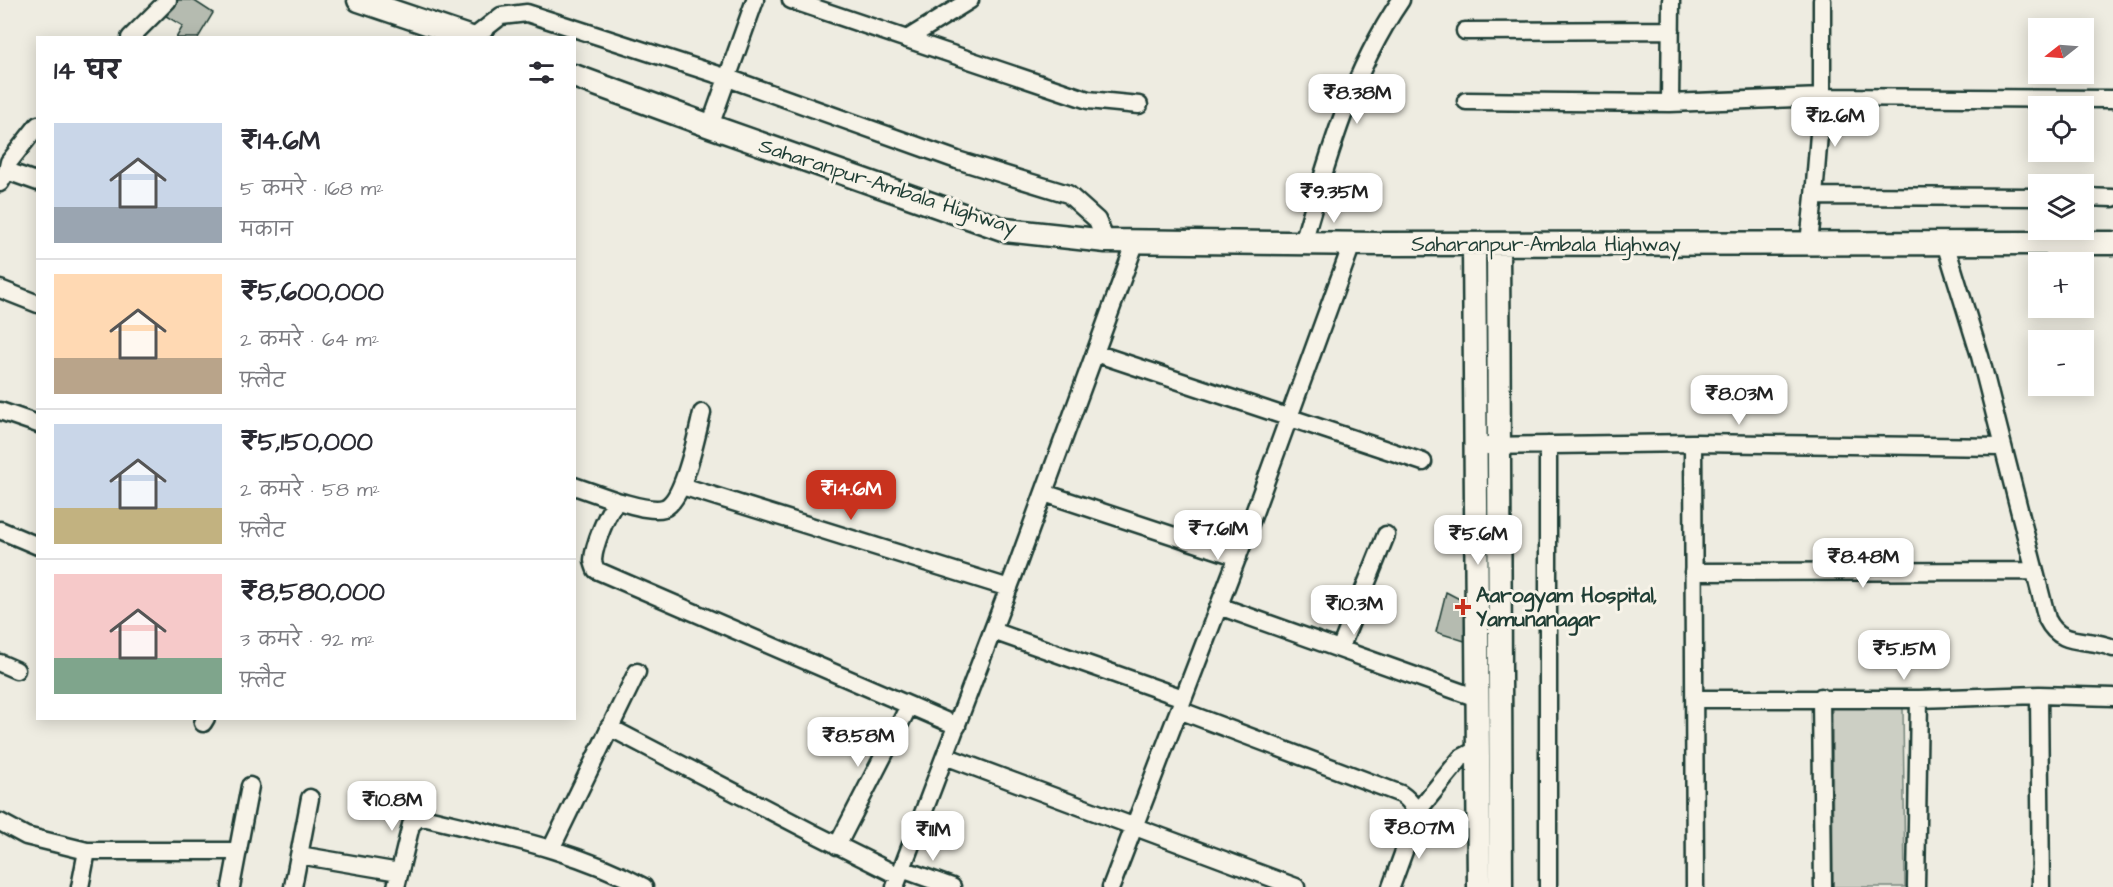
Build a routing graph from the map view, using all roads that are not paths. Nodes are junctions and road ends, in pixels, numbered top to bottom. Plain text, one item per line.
1 (168, 0) edge
2 (359, 0) edge
3 (755, 0) edge
4 (791, 0) edge
5 (970, 0) edge
6 (1401, 0) edge
7 (1671, 0) edge
8 (1822, 0) edge
9 (1671, 30) junction
10 (1465, 31) dead end
11 (132, 36) edge
12 (466, 36) edge
13 (475, 36) edge
14 (907, 39) junction
15 (576, 77) edge
16 (728, 78) junction
17 (1822, 97) junction
18 (2113, 99) edge
19 (1466, 101) dead end
20 (1670, 103) junction
21 (1139, 105) dead end
22 (710, 126) junction
23 (36, 128) edge
24 (4, 169) edge
25 (36, 181) edge
26 (1814, 196) junction
27 (2028, 197) edge
28 (2094, 198) edge
29 (2113, 198) edge
30 (1106, 241) junction
31 (1136, 242) junction
32 (1303, 243) junction
33 (1809, 243) junction
34 (1945, 243) junction
35 (2113, 243) edge
36 (1352, 244) junction
37 (1474, 244) junction
38 (1498, 244) junction
39 (0, 289) edge
40 (36, 303) edge
41 (1095, 353) junction
42 (0, 411) edge
43 (702, 413) dead end
44 (1288, 419) junction
45 (36, 423) edge
46 (1693, 443) junction
47 (1548, 445) junction
48 (1475, 446) junction
49 (1498, 446) junction
50 (2002, 447) junction
51 (1423, 462) dead end
52 (682, 486) junction
53 (576, 487) edge
54 (1044, 493) junction
55 (617, 501) junction
56 (0, 530) edge
57 (1386, 535) dead end
58 (36, 545) edge
59 (1238, 557) junction
60 (1693, 572) junction
61 (2033, 572) junction
62 (1009, 588) junction
63 (1219, 606) junction
64 (993, 631) junction
65 (2113, 648) edge
66 (1340, 649) junction
67 (0, 663) edge
68 (16, 670) dead end
69 (637, 672) dead end
70 (2039, 695) junction
71 (1821, 697) junction
72 (2113, 697) edge
73 (1477, 698) junction
74 (1694, 699) junction
75 (1919, 699) junction
76 (1181, 704) junction
77 (909, 705) junction
78 (957, 726) junction
79 (609, 727) junction
80 (1478, 749) junction
81 (945, 756) junction
82 (250, 786) dead end
83 (310, 798) dead end
84 (1416, 813) junction
85 (0, 822) edge
86 (1134, 828) junction
87 (837, 846) junction
88 (551, 849) junction
89 (87, 851) junction
90 (237, 851) junction
91 (299, 855) junction
92 (899, 877) edge
93 (398, 880) edge
94 (80, 887) edge
95 (231, 887) edge
96 (293, 887) edge
97 (644, 887) edge
98 (952, 887) edge
99 (1111, 887) edge
100 (1296, 887) edge
101 (1391, 887) edge
102 (1479, 887) edge
103 (1501, 887) edge
104 (1548, 887) edge
105 (1695, 887) edge
106 (1823, 887) edge
107 (1916, 887) edge
108 (2041, 887) edge

1 - 11 street
2 - 12 main road
3 - 16 street
4 - 14 street
5 - 14 street
6 - 32 street
7 - 9 street
8 - 17 street
9 - 10 street
9 - 20 street
13 - 16 street
14 - 21 street
15 - 22 main road, Saharanpur-Ambala Highway
16 - 22 street
16 - 30 street
17 - 18 street
17 - 20 street
17 - 26 street
19 - 20 street
22 - 30 main road, Saharanpur-Ambala Highway
23 - 24 street
24 - 25 street
26 - 27 street
26 - 33 street
28 - 29 street
30 - 31 main road, Saharanpur-Ambala Highway
31 - 32 main road, Saharanpur-Ambala Highway
31 - 41 street
32 - 36 main road, Saharanpur-Ambala Highway
33 - 34 main road, Saharanpur-Ambala Highway
33 - 38 main road, Saharanpur-Ambala Highway
34 - 35 main road, Saharanpur-Ambala Highway
34 - 50 street
36 - 37 main road, Saharanpur-Ambala Highway
36 - 44 street
37 - 38 main road, Saharanpur-Ambala Highway
37 - 48 main road
38 - 49 main road
39 - 40 street
41 - 44 street
41 - 54 street
42 - 45 street
43 - 52 street
44 - 51 street
44 - 59 street
46 - 47 street
46 - 50 street
46 - 60 street
47 - 49 street
47 - 104 street
48 - 49 street
48 - 73 main road
49 - 103 main road
50 - 61 street
52 - 55 street
52 - 62 street
53 - 55 street
54 - 59 street
54 - 62 street
55 - 77 street
56 - 58 street
57 - 66 street
59 - 63 street
60 - 61 street
60 - 74 street
61 - 65 street
62 - 64 street
63 - 66 street
63 - 76 street
64 - 76 street
64 - 78 street
66 - 73 street
67 - 68 street
69 - 79 street
70 - 72 street
70 - 75 street
70 - 108 street
71 - 74 street
71 - 75 street
71 - 106 street
73 - 80 main road
74 - 105 street
75 - 107 street
76 - 84 street
76 - 86 street
77 - 78 street
77 - 87 street
78 - 81 street
79 - 87 street
79 - 88 street
80 - 84 street
80 - 102 main road
81 - 86 street
81 - 92 street
82 - 90 street
83 - 91 street
84 - 101 street
85 - 89 street
86 - 99 street
86 - 100 street
87 - 92 street
88 - 93 street
88 - 97 street
89 - 90 street
89 - 94 street
90 - 95 street
91 - 93 street
91 - 96 street
92 - 98 street

